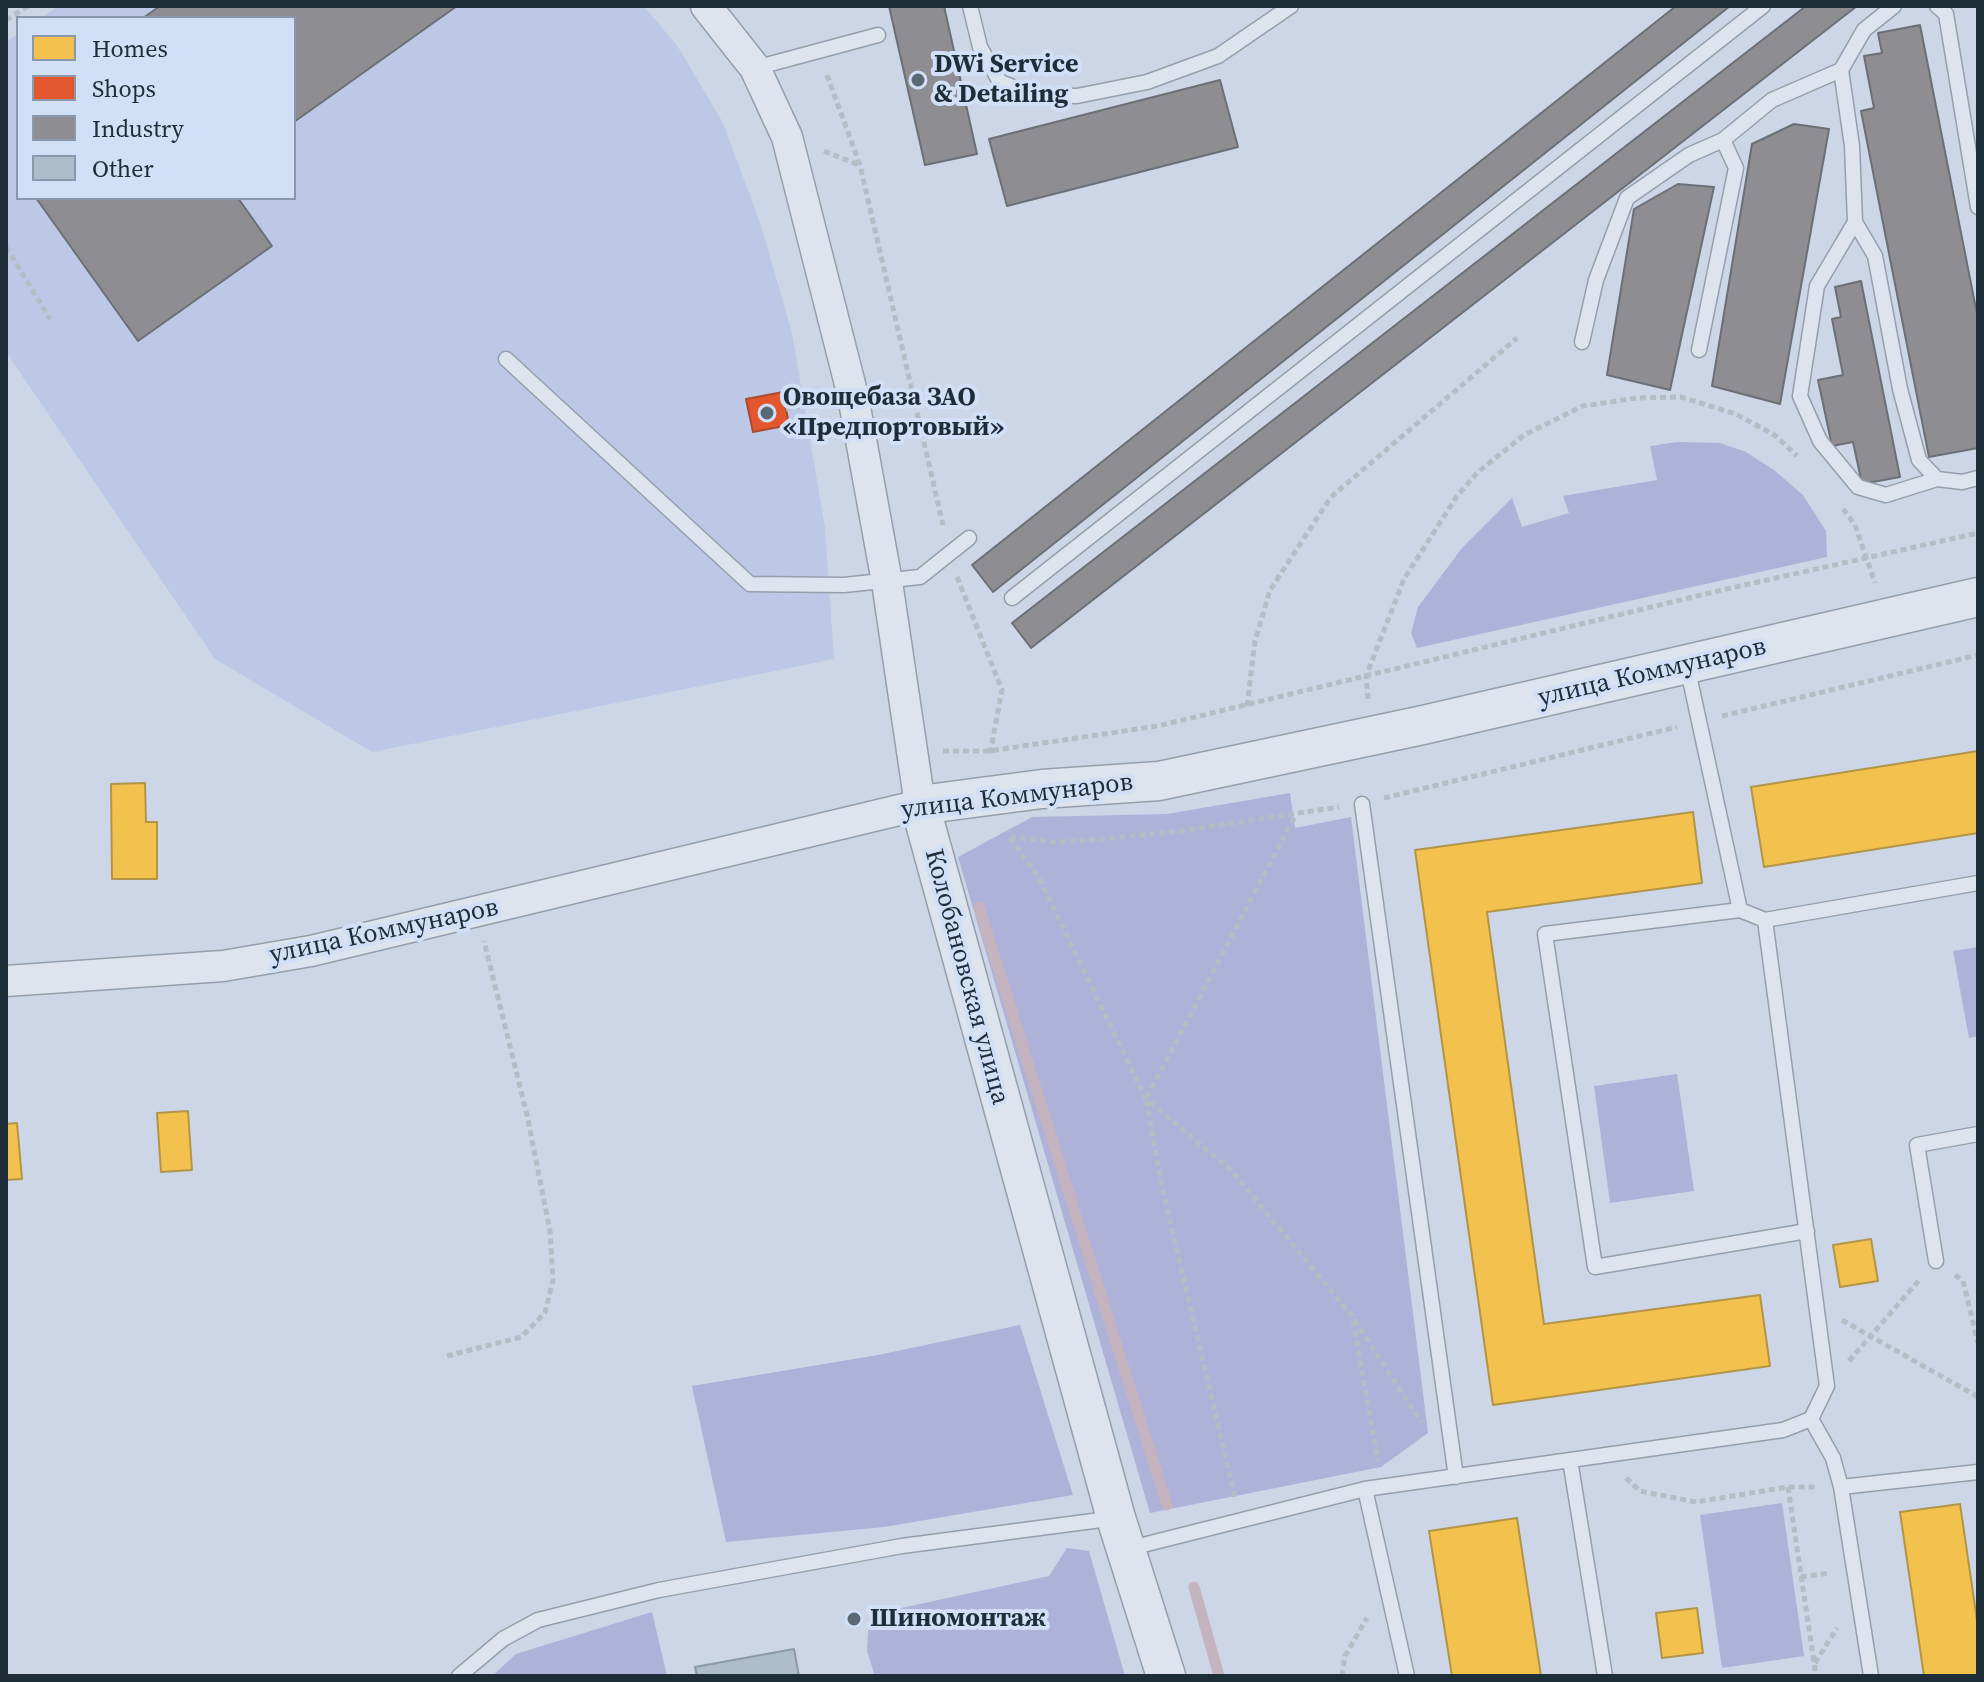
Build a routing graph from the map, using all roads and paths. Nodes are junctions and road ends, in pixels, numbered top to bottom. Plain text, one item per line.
1 (28, 6) edge
2 (706, 6) edge
3 (970, 6) edge
4 (1291, 6) edge
5 (1763, 6) edge
6 (1894, 6) edge
7 (1937, 6) edge
8 (6, 20) edge
9 (878, 35) dead end
10 (819, 51) junction
11 (755, 68) junction
12 (1841, 70) junction
13 (1723, 140) junction
14 (1978, 207) edge
15 (1855, 222) junction
16 (6, 247) edge
17 (50, 319) dead end
18 (1517, 338) dead end
19 (1582, 342) dead end
20 (1699, 350) dead end
21 (506, 359) dead end
22 (817, 403) dead end
23 (786, 409) dead end
24 (1803, 463) dead end
25 (1978, 478) edge
26 (1937, 479) junction
27 (1838, 504) dead end
28 (1978, 533) edge
29 (969, 538) dead end
30 (949, 555) junction
31 (1869, 559) junction
32 (887, 582) junction
33 (1978, 597) edge
34 (1012, 598) dead end
35 (1978, 655) edge
36 (1687, 666) junction
37 (1366, 676) junction
38 (1247, 706) junction
39 (1698, 722) junction
40 (914, 750) junction
41 (989, 751) junction
42 (1362, 804) junction
43 (920, 805) junction
44 (1297, 813) junction
45 (1001, 826) dead end
46 (1010, 837) junction
47 (1978, 883) edge
48 (1740, 910) junction
49 (479, 912) junction
50 (1765, 920) junction
51 (6, 981) edge
52 (1146, 1099) junction
53 (1978, 1134) edge
54 (1807, 1231) junction
55 (1936, 1261) junction
56 (1817, 1307) junction
57 (1352, 1316) junction
58 (1871, 1335) junction
59 (1978, 1343) edge
60 (447, 1356) dead end
61 (1827, 1386) junction
62 (1978, 1397) edge
63 (1811, 1419) junction
64 (1421, 1423) dead end
65 (1604, 1455) junction
66 (1570, 1460) junction
67 (1978, 1472) edge
68 (1456, 1477) junction
69 (1788, 1487) junction
70 (1841, 1487) junction
71 (1365, 1489) junction
72 (1241, 1520) junction
73 (1122, 1533) junction
74 (1391, 1606) junction
75 (459, 1676) edge
76 (1166, 1676) edge
77 (1342, 1676) edge
78 (1407, 1676) edge
79 (1605, 1676) edge
80 (1816, 1676) edge
81 (1871, 1676) edge

1 - 8 path
2 - 11 street, Колобановская улица
3 - 4 lane
5 - 34 lane
6 - 12 lane
7 - 14 lane
9 - 10 lane
10 - 11 lane
10 - 30 path
11 - 32 street, Колобановская улица
12 - 13 lane
12 - 15 lane
13 - 19 lane
13 - 20 lane
15 - 26 lane
15 - 26 lane
16 - 17 path
18 - 38 path
21 - 32 lane
22 - 23 path
24 - 37 path
25 - 26 lane
27 - 31 path
28 - 31 path
29 - 30 lane
30 - 32 lane
30 - 41 path
31 - 37 path
32 - 40 street, Колобановская улица
33 - 36 street, улица Коммунаров
35 - 39 path
36 - 39 lane
36 - 43 street, улица Коммунаров
37 - 38 path
38 - 41 path
39 - 42 path
39 - 48 lane
40 - 41 path
40 - 43 street, Колобановская улица
42 - 44 path
42 - 68 lane
43 - 49 street, улица Коммунаров
43 - 73 street, Колобановская улица
44 - 46 path
44 - 52 path
45 - 46 path
46 - 52 path
47 - 50 lane
48 - 50 lane
48 - 54 lane
49 - 51 street, улица Коммунаров
49 - 60 path
50 - 54 lane
52 - 57 path
52 - 72 path
53 - 55 lane
54 - 56 lane
55 - 58 path
55 - 59 path
56 - 58 path
56 - 61 lane
57 - 64 path
57 - 71 path
58 - 61 path
58 - 62 path
61 - 63 lane
63 - 65 lane
63 - 70 lane
65 - 66 lane
65 - 69 path
66 - 68 lane
66 - 79 lane
67 - 70 lane
68 - 71 lane
69 - 70 path
69 - 80 path
70 - 81 lane
71 - 72 lane
71 - 74 lane
72 - 73 lane
73 - 75 lane
73 - 76 street, Колобановская улица
74 - 77 path
74 - 78 lane

